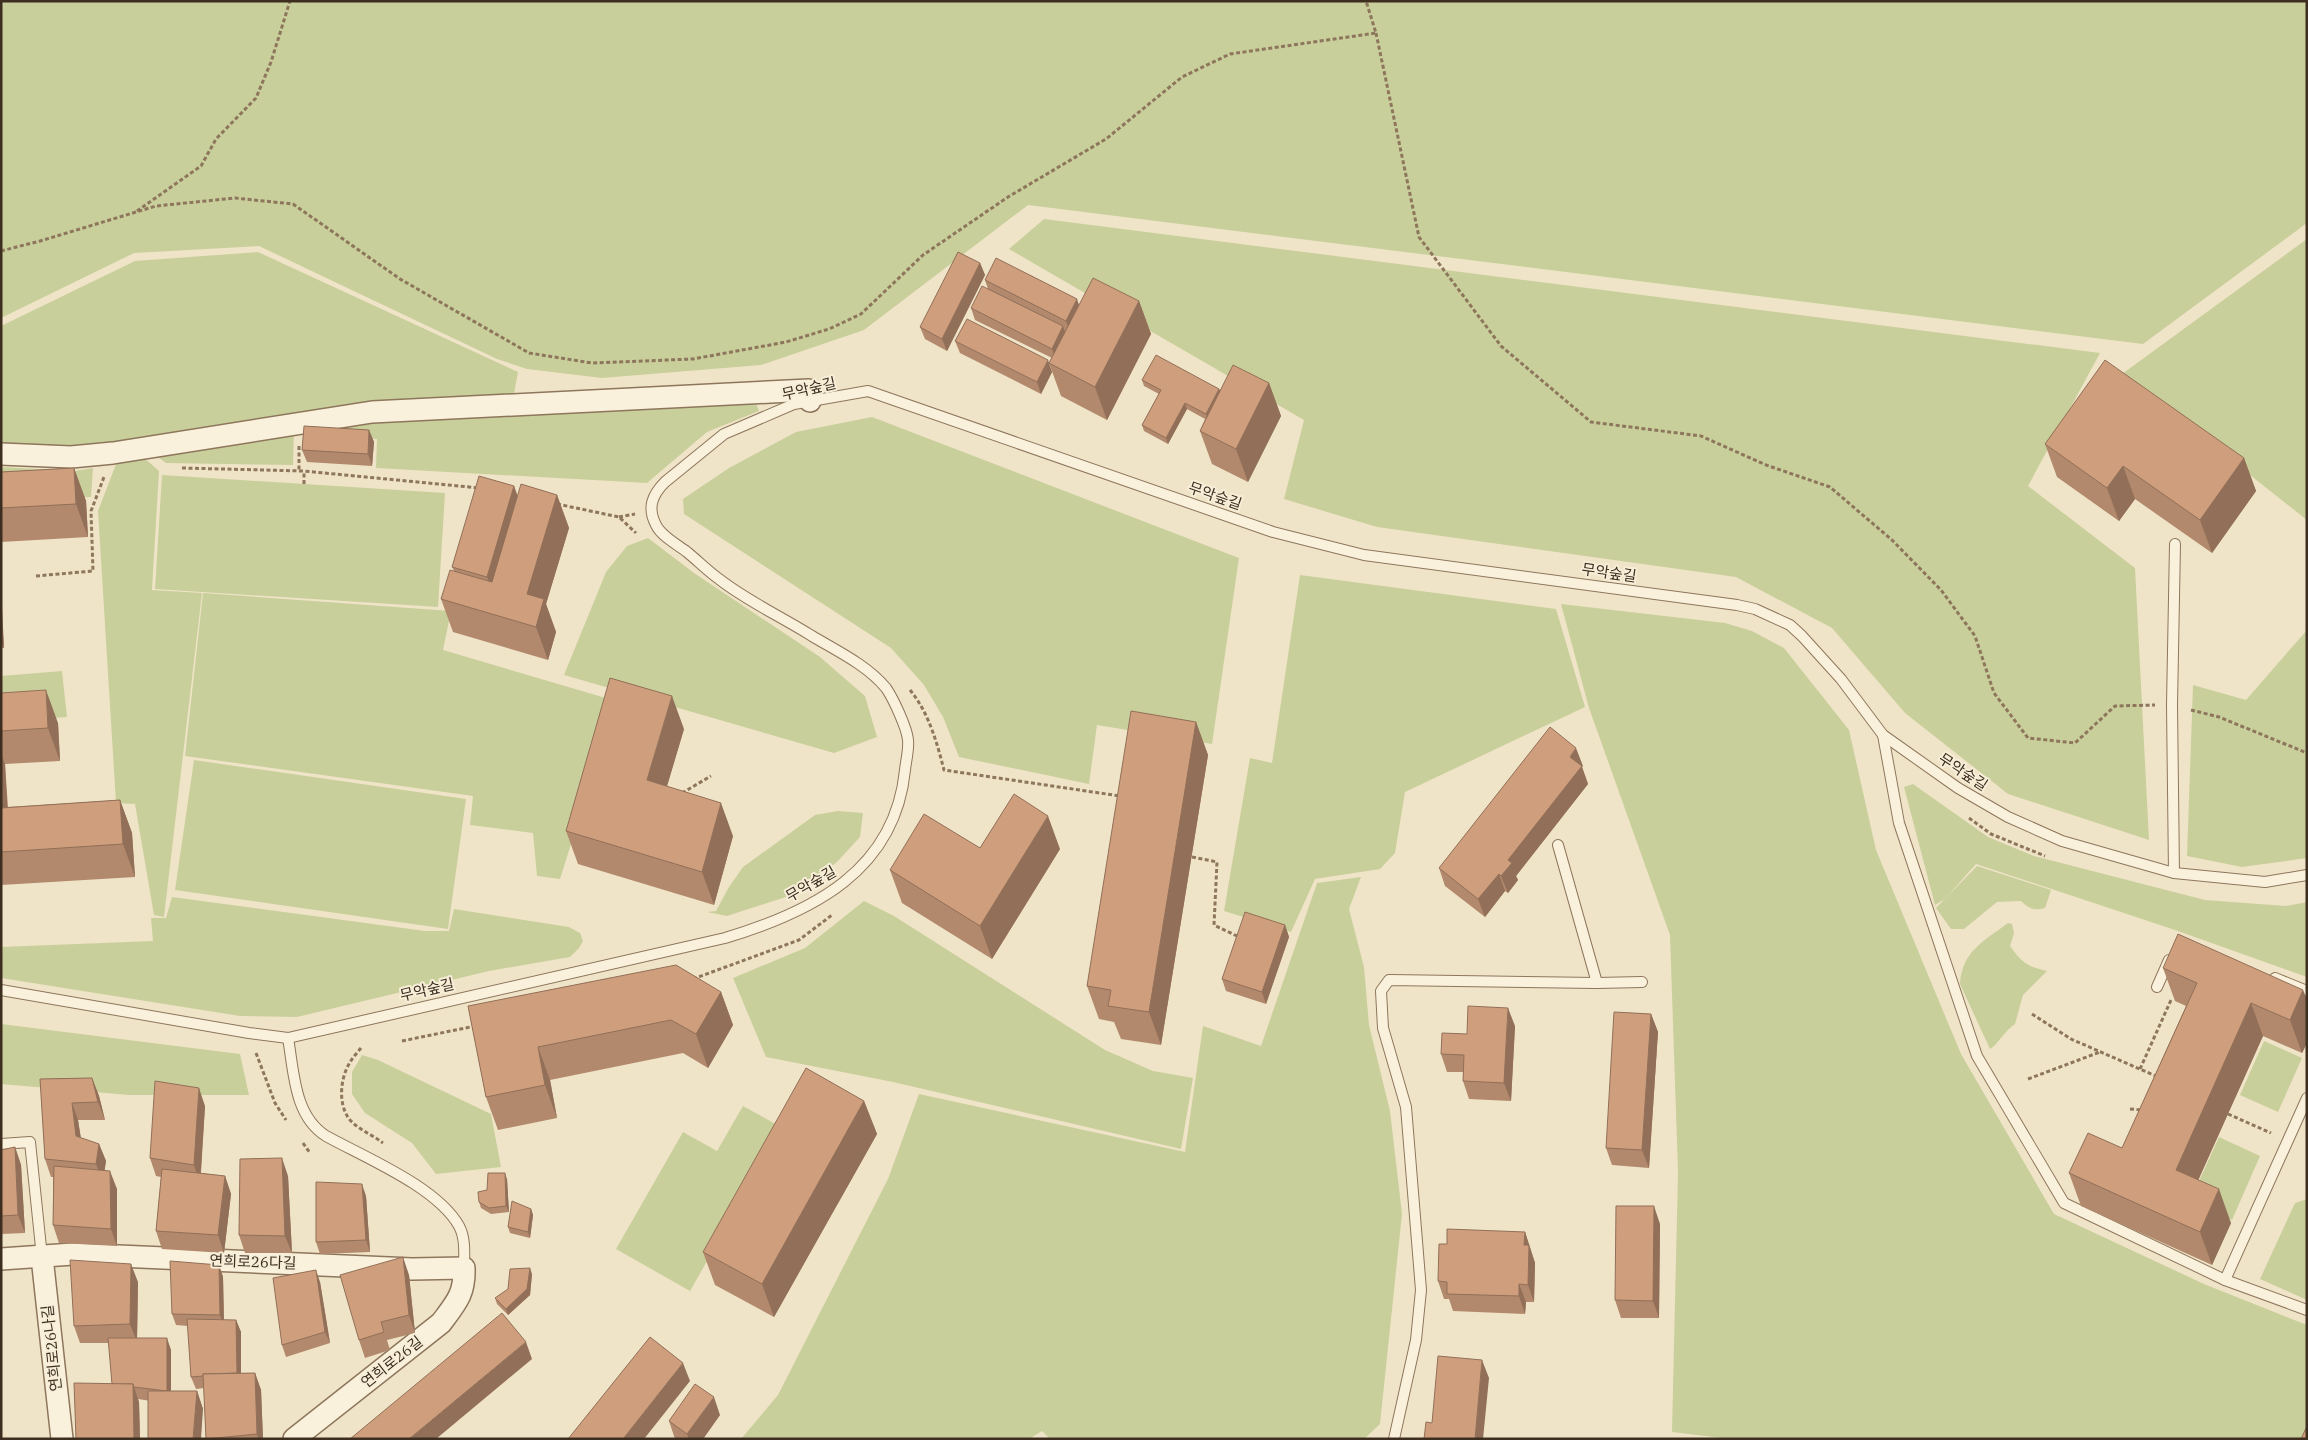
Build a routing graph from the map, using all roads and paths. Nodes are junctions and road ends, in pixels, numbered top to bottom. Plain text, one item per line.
1 (290, 1) edge
2 (1366, 1) edge
3 (1376, 33) junction
4 (135, 212) junction
5 (1, 250) edge
6 (810, 402) junction
7 (1, 454) edge
8 (113, 454) junction
9 (174, 468) dead end
10 (304, 471) junction
11 (304, 484) dead end
12 (481, 488) edge
13 (554, 503) edge
14 (641, 513) dead end
15 (619, 517) junction
16 (636, 533) dead end
17 (2175, 544) dead end
18 (36, 576) dead end
19 (2172, 705) junction
20 (1883, 735) junction
21 (2307, 753) edge
22 (944, 770) dead end
23 (711, 776) dead end
24 (678, 794) edge
25 (1124, 796) edge
26 (1558, 845) dead end
27 (1192, 857) dead end
28 (2174, 873) junction
29 (2307, 875) edge
30 (1244, 940) edge
31 (2175, 947) edge
32 (2267, 974) edge
33 (1642, 982) dead end
34 (1597, 983) junction
35 (2156, 987) dead end
36 (1, 990) edge
37 (2307, 991) edge
38 (2170, 1002) edge
39 (2032, 1014) dead end
40 (480, 1025) edge
41 (249, 1033) junction
42 (288, 1038) junction
43 (402, 1041) dead end
44 (361, 1048) dead end
45 (2100, 1052) junction
46 (2140, 1069) junction
47 (2028, 1079) dead end
48 (2164, 1080) edge
49 (2307, 1098) edge
50 (2130, 1109) dead end
51 (2150, 1111) edge
52 (2228, 1114) dead end
53 (290, 1124) dead end
54 (300, 1138) dead end
55 (2287, 1140) junction
56 (1, 1144) edge
57 (387, 1146) dead end
58 (310, 1153) dead end
59 (42, 1257) junction
60 (1, 1259) edge
61 (464, 1268) junction
62 (2226, 1280) junction
63 (2307, 1310) edge
64 (62, 1439) edge
65 (294, 1439) edge
66 (1394, 1439) edge

1 - 4 path
2 - 3 path
3 - 4 path
3 - 19 path
4 - 5 path
6 - 8 street
6 - 20 lane, 무악숲길
6 - 42 lane, 무악숲길
7 - 8 street
8 - 18 path
9 - 10 path
10 - 11 path
10 - 12 path
13 - 15 path
14 - 15 path
15 - 16 path
17 - 19 lane
19 - 21 path
19 - 28 lane
20 - 28 lane, 무악숲길
20 - 62 lane
22 - 25 path
23 - 24 path
26 - 34 lane
27 - 30 path
28 - 29 lane, 무악숲길
31 - 35 lane
32 - 37 lane
33 - 34 lane
34 - 66 lane
36 - 41 lane
38 - 46 path
39 - 45 path
40 - 43 path
41 - 42 lane
41 - 53 path
42 - 61 lane
44 - 57 path
45 - 46 path
45 - 47 path
46 - 48 path
49 - 55 lane
50 - 51 path
52 - 55 path
54 - 58 path
55 - 62 lane
56 - 59 lane
59 - 60 street, 연희로26다길
59 - 61 street, 연희로26다길
59 - 64 street, 연희로26나길
61 - 65 street, 연희로26길
62 - 63 lane

